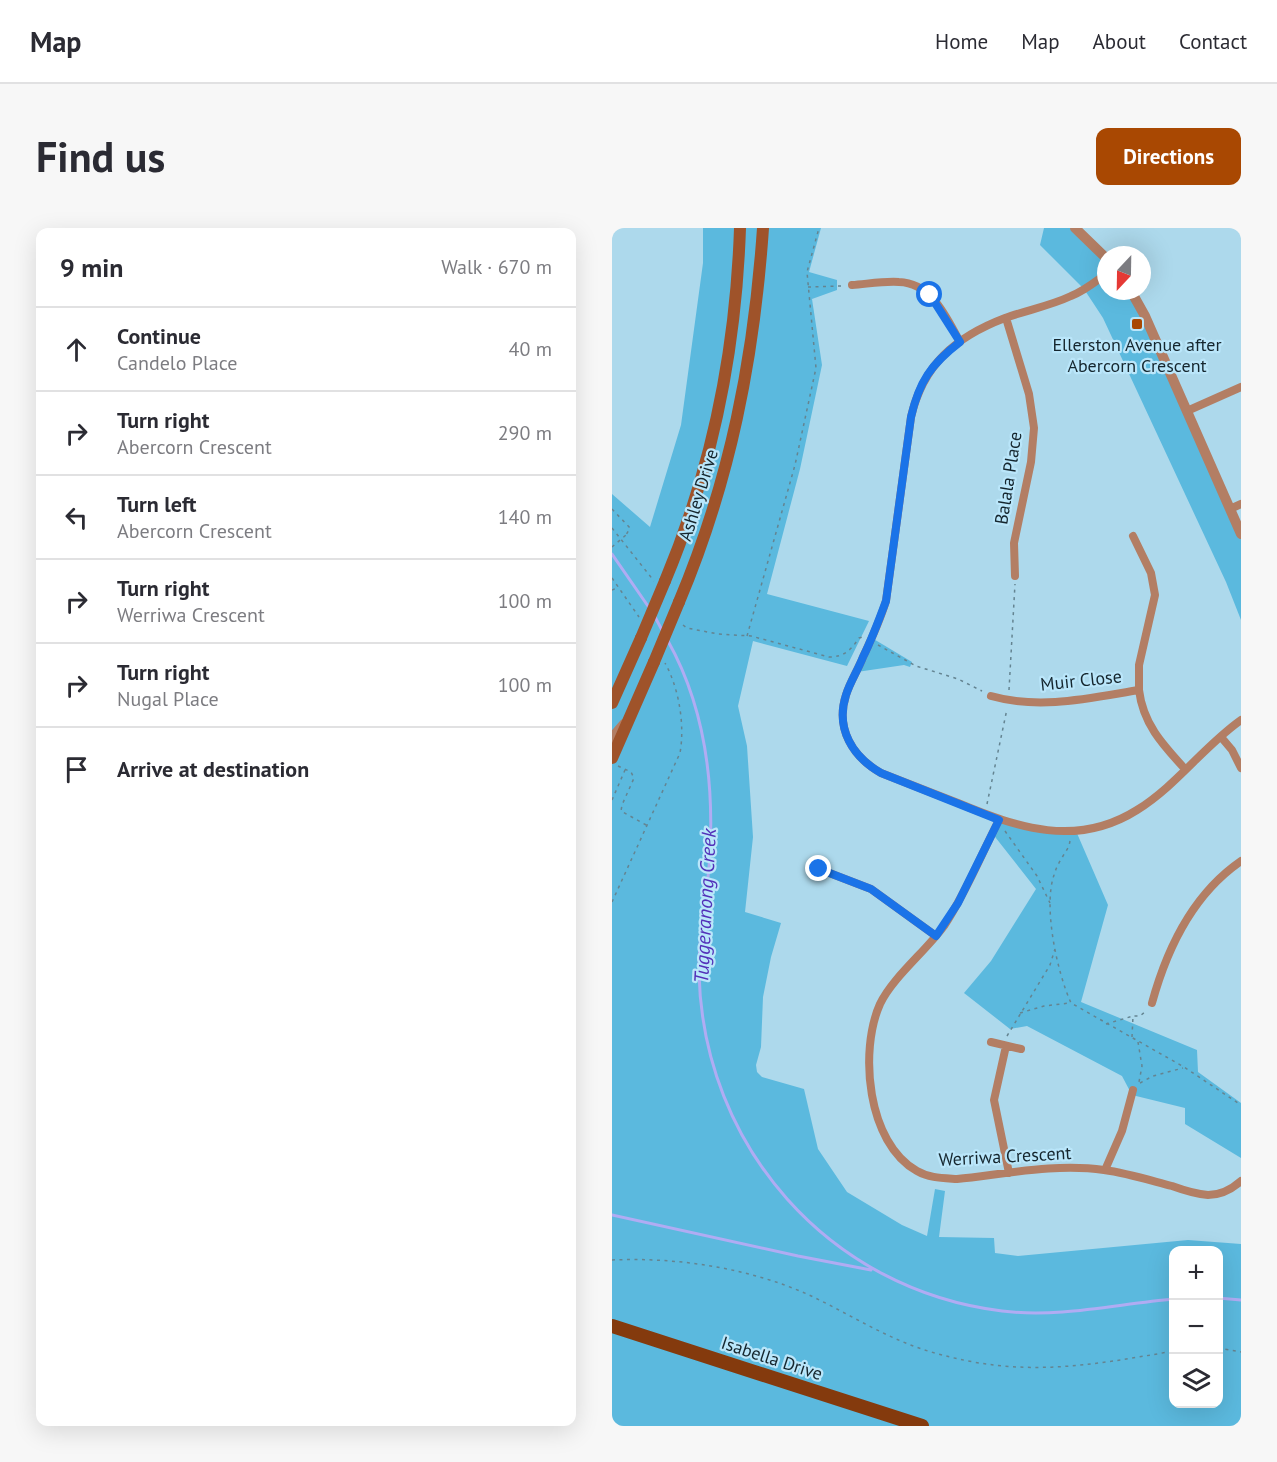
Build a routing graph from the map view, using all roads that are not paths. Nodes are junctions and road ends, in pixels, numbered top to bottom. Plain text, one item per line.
1 (740, 228) edge
2 (763, 228) edge
3 (1075, 228) edge
4 (1097, 248) edge
5 (1097, 280) edge
6 (852, 285) road end
7 (1136, 300) edge
8 (1006, 318) junction
9 (960, 342) junction
10 (1241, 387) edge
11 (1187, 411) junction
12 (1241, 504) edge
13 (1230, 509) junction
14 (1241, 534) edge
15 (1133, 536) dead end
16 (1015, 576) dead end
17 (1139, 690) junction
18 (991, 696) road end
19 (612, 704) edge
20 (632, 714) junction
21 (1241, 720) edge
22 (1221, 737) junction
23 (612, 738) edge
24 (612, 758) edge
25 (1241, 768) edge
26 (1185, 769) junction
27 (999, 820) junction
28 (1241, 861) edge
29 (819, 869) dead end
30 (936, 936) junction
31 (1152, 1003) road end
32 (991, 1042) dead end
33 (1006, 1046) junction
34 (1021, 1049) dead end
35 (1133, 1090) dead end
36 (1105, 1170) junction
37 (1010, 1173) junction
38 (1241, 1181) edge
39 (612, 1326) edge
40 (921, 1426) edge

1 - 19 main road, Ashley Drive, bridge
2 - 20 main road, Ashley Drive, bridge
3 - 4 street
5 - 8 street
6 - 9 street
7 - 11 street
8 - 9 street
8 - 16 street, Balala Place
9 - 27 street
10 - 11 street
11 - 13 street
12 - 13 street
13 - 14 street
15 - 17 street, Muir Close
17 - 18 street, Muir Close
17 - 26 street, Muir Close
20 - 23 street
20 - 24 main road, Ashley Drive
21 - 22 street
22 - 25 street
22 - 26 street
26 - 27 street
27 - 30 street, Werriwa Crescent
28 - 31 street
29 - 30 street
30 - 37 street, Werriwa Crescent
32 - 33 street
33 - 34 street
33 - 37 street
35 - 36 street
36 - 37 street, Werriwa Crescent
36 - 38 street, Werriwa Crescent
39 - 40 main road, Isabella Drive

